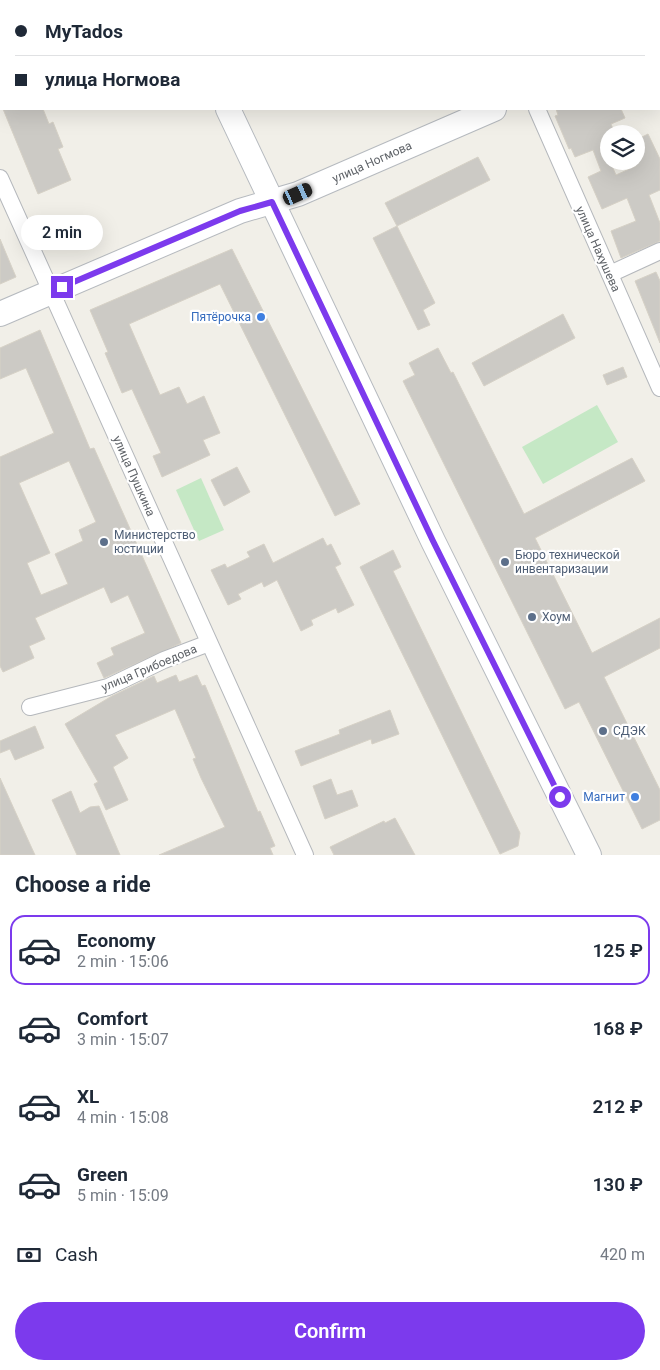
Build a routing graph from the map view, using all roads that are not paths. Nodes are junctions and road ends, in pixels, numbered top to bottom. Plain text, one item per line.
1 (228, 110) edge
2 (492, 110) edge
3 (537, 110) edge
4 (0, 178) edge
5 (272, 202) junction
6 (660, 250) edge
7 (610, 274) junction
8 (51, 292) junction
9 (0, 314) edge
10 (660, 388) edge
11 (209, 643) junction
12 (30, 707) dead end
13 (302, 854) edge
14 (589, 855) edge

1 - 5 main road
2 - 5 main road, улица Ногмова
3 - 7 street, улица Нахушева
4 - 8 street, улица Пушкина
5 - 8 main road, улица Ногмова
5 - 14 main road
6 - 7 street
7 - 10 street, улица Нахушева
8 - 9 main road, улица Ногмова
8 - 11 street, улица Пушкина
11 - 12 street, улица Грибоедова
11 - 13 street, улица Пушкина

